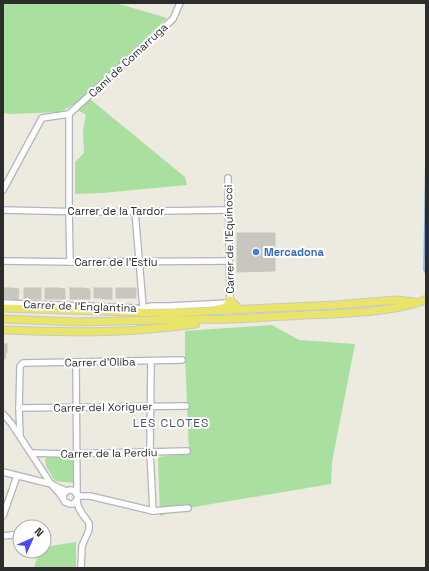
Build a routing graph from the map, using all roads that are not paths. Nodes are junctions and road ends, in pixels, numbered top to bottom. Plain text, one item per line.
1 (180, 3) edge
2 (70, 114) junction
3 (228, 178) dead end
4 (5, 183) edge
5 (3, 190) edge
6 (3, 210) edge
7 (228, 210) junction
8 (135, 211) junction
9 (69, 212) junction
10 (3, 261) edge
11 (229, 261) junction
12 (70, 262) junction
13 (140, 262) junction
14 (229, 302) junction
15 (423, 302) edge
16 (3, 303) edge
17 (143, 307) junction
18 (3, 308) edge
19 (240, 309) junction
20 (212, 311) junction
21 (164, 313) junction
22 (3, 319) edge
23 (211, 320) junction
24 (3, 330) edge
25 (182, 360) dead end
26 (151, 361) junction
27 (76, 362) junction
28 (186, 406) dead end
29 (76, 407) junction
30 (151, 407) junction
31 (19, 408) junction
32 (5, 416) edge
33 (19, 416) junction
34 (20, 436) junction
35 (150, 452) junction
36 (187, 452) dead end
37 (31, 453) junction
38 (77, 453) junction
39 (3, 472) edge
40 (17, 476) junction
41 (51, 484) junction
42 (77, 484) junction
43 (69, 490) junction
44 (77, 497) junction
45 (63, 498) junction
46 (188, 508) dead end
47 (153, 511) junction
48 (3, 516) edge
49 (81, 568) edge

1 - 2 street, Camí de Comarruga
2 - 4 street
2 - 9 street
3 - 7 street, Carrer de l'Equinocci
4 - 5 street
6 - 9 street, Carrer de la Tardor
7 - 8 street, Carrer de la Tardor
7 - 11 street, Carrer de l'Equinocci
8 - 9 street, Carrer de la Tardor
8 - 13 street
9 - 12 street
10 - 12 street, Carrer de l'Estiu
11 - 13 street, Carrer de l'Estiu
11 - 14 street, Carrer de l'Equinocci
12 - 13 street, Carrer de l'Estiu
13 - 17 street
14 - 17 street, Carrer de l'Englantina
14 - 19 main road
14 - 20 main road
15 - 19 main road
15 - 23 main road
16 - 17 street, Carrer de l'Englantina
17 - 21 street
18 - 21 main road
19 - 20 main road
20 - 21 main road
22 - 23 main road
23 - 24 main road
25 - 26 street, Carrer d'Oliba
26 - 27 street, Carrer d'Oliba
26 - 30 street
27 - 29 street
27 - 31 street, Carrer d'Oliba
28 - 30 street, Carrer del Xoriguer
29 - 30 street, Carrer del Xoriguer
29 - 31 street, Carrer del Xoriguer
29 - 38 street
30 - 35 street
31 - 33 street
32 - 33 street
32 - 34 street
33 - 34 street
34 - 37 street
35 - 36 street, Carrer de la Perdiu
35 - 38 street, Carrer de la Perdiu
35 - 47 street
37 - 38 street, Carrer de la Perdiu
37 - 41 street
38 - 42 street
39 - 40 street
40 - 41 street
40 - 48 street
41 - 43 street
41 - 45 street
42 - 43 street
42 - 44 street
43 - 44 street
43 - 45 street
44 - 45 street
44 - 47 street
44 - 49 street
46 - 47 street

